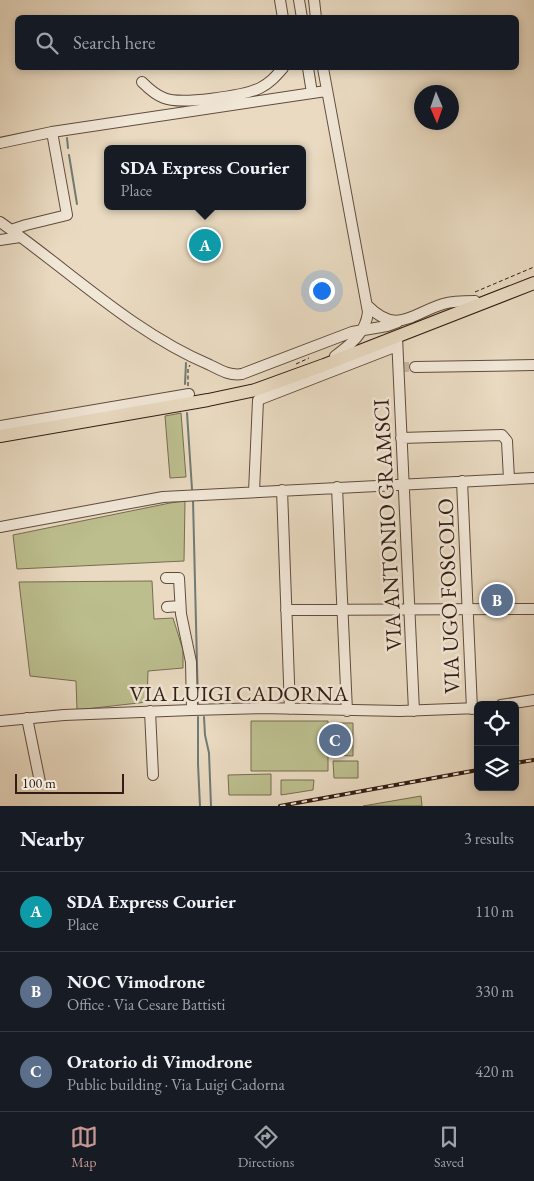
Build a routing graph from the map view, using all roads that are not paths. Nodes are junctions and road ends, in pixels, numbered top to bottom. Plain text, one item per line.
1 (280, 0) edge
2 (314, 3) edge
3 (300, 8) edge
4 (282, 15) edge
5 (281, 70) edge
6 (308, 70) edge
7 (323, 70) edge
8 (142, 82) dead end
9 (326, 91) junction
10 (312, 93) junction
11 (52, 132) junction
12 (0, 143) edge
13 (0, 222) edge
14 (11, 230) junction
15 (20, 237) junction
16 (0, 240) edge
17 (534, 277) edge
18 (534, 283) edge
19 (474, 301) junction
20 (368, 306) junction
21 (398, 322) junction
22 (362, 329) junction
23 (397, 341) junction
24 (335, 356) junction
25 (534, 365) edge
26 (415, 367) tunnel mouth
27 (286, 379) junction
28 (189, 394) road end
29 (0, 426) edge
30 (0, 435) edge
31 (402, 438) junction
32 (534, 478) edge
33 (509, 479) junction
34 (462, 481) junction
35 (404, 484) junction
36 (338, 487) junction
37 (282, 490) junction
38 (254, 492) junction
39 (0, 527) edge
40 (166, 578) dead end
41 (180, 606) junction
42 (167, 607) dead end
43 (409, 609) junction
44 (468, 609) junction
45 (286, 610) junction
46 (343, 610) junction
47 (534, 610) edge
48 (534, 700) edge
49 (475, 701) edge
50 (519, 702) edge
51 (474, 708) edge
52 (290, 709) junction
53 (192, 710) junction
54 (150, 711) junction
55 (348, 711) junction
56 (414, 711) junction
57 (27, 718) junction
58 (0, 721) edge
59 (153, 774) dead end
60 (40, 782) dead end

1 - 4 street
2 - 3 street
5 - 8 street
6 - 10 street
7 - 9 street
9 - 10 street
9 - 20 street
10 - 11 street
11 - 12 street
11 - 14 street
13 - 14 street
14 - 15 street
15 - 16 street
15 - 22 street
17 - 19 main road
18 - 23 main road
19 - 21 street
19 - 24 main road
20 - 21 street
20 - 22 street
21 - 22 street
22 - 24 street
23 - 27 main road
23 - 31 street, VIA ANTONIO GRAMSCI
23 - 38 street
24 - 27 main road
25 - 26 street
27 - 30 main road
28 - 29 street
31 - 33 street
31 - 35 street, VIA ANTONIO GRAMSCI
32 - 33 street
33 - 34 street
34 - 35 street
34 - 44 street, VIA UGO FOSCOLO
35 - 36 street
35 - 43 street, VIA ANTONIO GRAMSCI
36 - 37 street
36 - 46 street
37 - 38 street
37 - 45 street
38 - 39 street
40 - 41 street
41 - 42 street
41 - 53 street
43 - 44 street
43 - 46 street
43 - 56 street, VIA ANTONIO GRAMSCI
44 - 47 street
44 - 49 street, VIA UGO FOSCOLO
45 - 46 street
45 - 52 street
46 - 55 street
48 - 50 street
51 - 56 street, VIA LUIGI CADORNA
52 - 53 street, VIA LUIGI CADORNA
52 - 55 street, VIA LUIGI CADORNA
53 - 54 street, VIA LUIGI CADORNA
54 - 57 street, VIA LUIGI CADORNA
54 - 59 street
55 - 56 street, VIA LUIGI CADORNA
57 - 58 street, VIA LUIGI CADORNA
57 - 60 street

